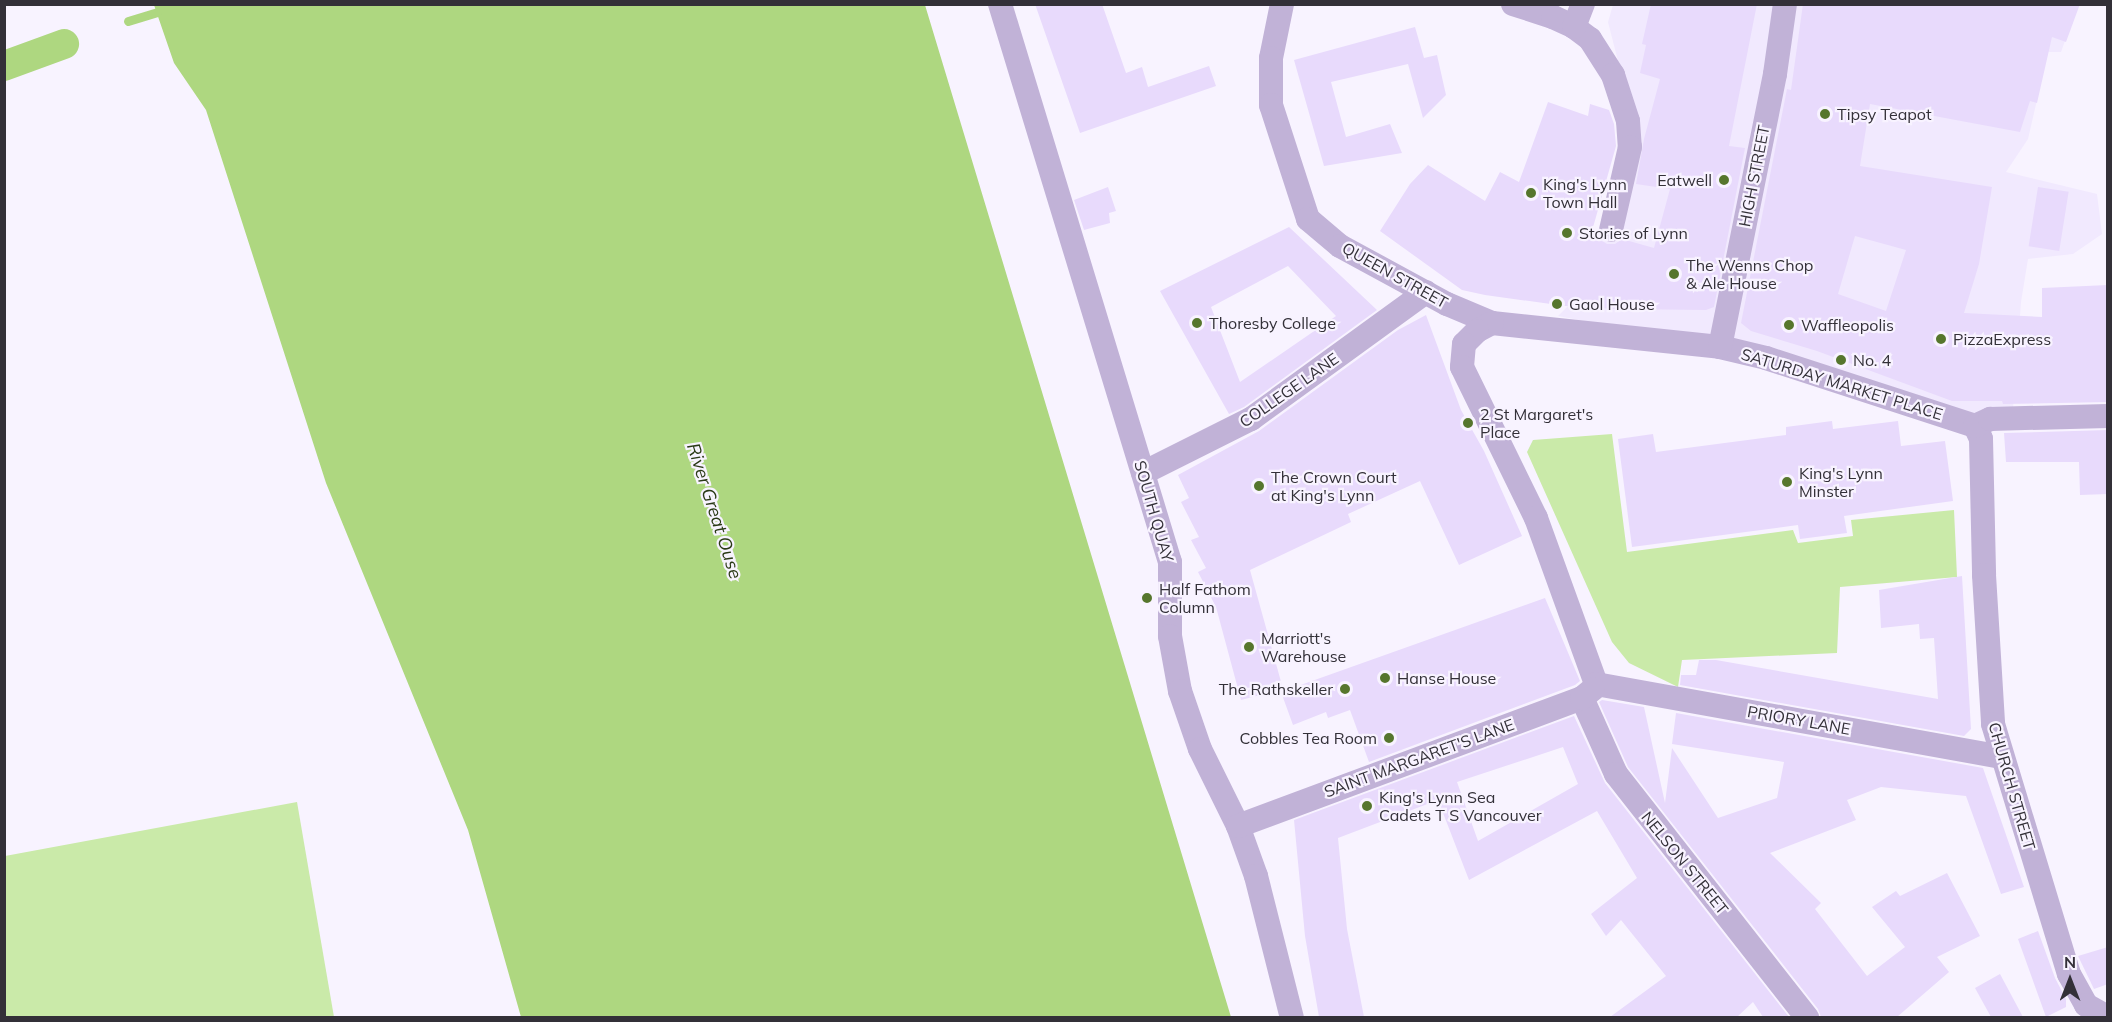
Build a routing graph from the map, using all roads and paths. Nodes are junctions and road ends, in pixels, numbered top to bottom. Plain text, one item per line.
1 (1000, 4) edge
2 (1282, 4) edge
3 (1513, 4) edge
4 (1583, 4) edge
5 (1785, 4) edge
6 (1574, 27) junction
7 (1611, 230) dead end
8 (1426, 292) junction
9 (1492, 323) junction
10 (1720, 347) junction
11 (2108, 416) edge
12 (1975, 426) junction
13 (1143, 473) junction
14 (1589, 691) junction
15 (2002, 757) junction
16 (1238, 826) junction
17 (2079, 1011) edge
18 (1292, 1017) edge
19 (1807, 1017) edge
20 (2108, 1017) edge

1 - 13 street, SOUTH QUAY
2 - 8 street, QUEEN STREET
3 - 6 street
4 - 6 street
5 - 10 street, HIGH STREET
6 - 7 street
8 - 9 street, QUEEN STREET
8 - 13 street, COLLEGE LANE
9 - 10 street, SATURDAY MARKET PLACE
9 - 14 street, NELSON STREET
10 - 12 street, SATURDAY MARKET PLACE
11 - 12 street
12 - 15 street, CHURCH STREET
13 - 16 street, SOUTH QUAY
14 - 15 street, PRIORY LANE
14 - 16 street, SAINT MARGARET'S LANE
14 - 19 street, NELSON STREET
15 - 17 street, CHURCH STREET
16 - 18 street, SOUTH QUAY
17 - 20 street, CHURCH STREET

